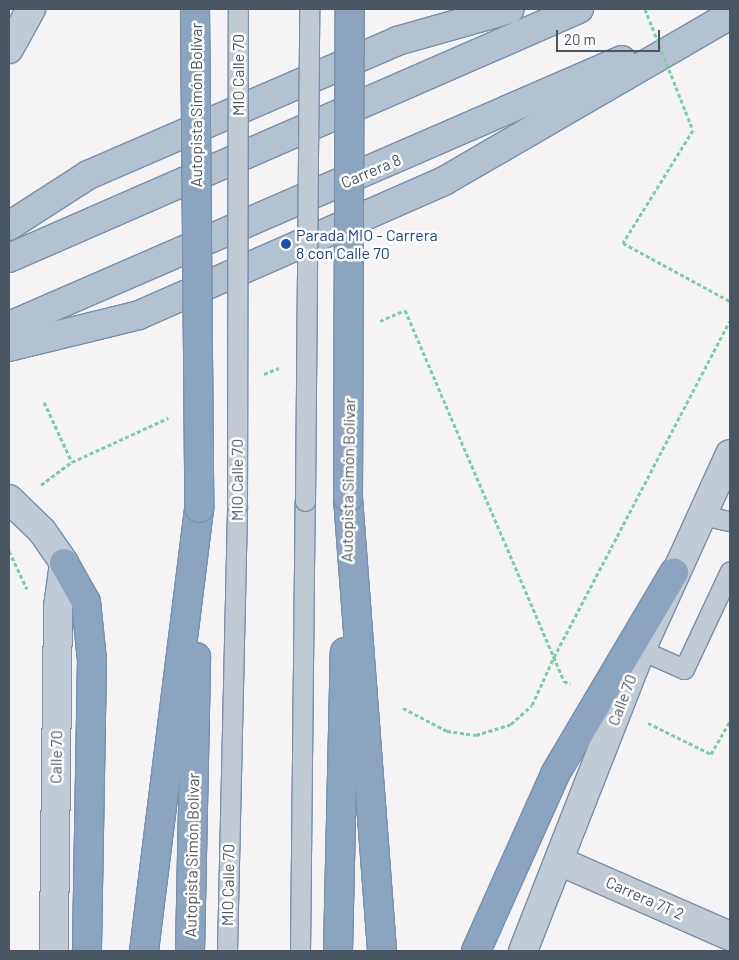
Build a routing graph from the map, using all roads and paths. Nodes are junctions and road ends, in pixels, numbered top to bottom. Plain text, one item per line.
1 (31, 9) edge
2 (195, 9) edge
3 (238, 9) edge
4 (309, 9) edge
5 (350, 9) edge
6 (510, 9) edge
7 (579, 9) edge
8 (645, 9) edge
9 (730, 13) edge
10 (9, 49) edge
11 (9, 226) edge
12 (9, 258) edge
13 (730, 301) edge
14 (730, 321) edge
15 (9, 326) edge
16 (9, 347) edge
17 (44, 402) dead end
18 (730, 454) edge
19 (72, 462) dead end
20 (348, 498) junction
21 (9, 499) edge
22 (200, 508) junction
23 (701, 515) junction
24 (730, 521) edge
25 (64, 563) junction
26 (730, 571) edge
27 (674, 573) junction
28 (641, 650) junction
29 (403, 708) dead end
30 (618, 708) junction
31 (730, 721) edge
32 (559, 861) junction
33 (730, 936) edge
34 (54, 951) edge
35 (87, 951) edge
36 (144, 951) edge
37 (190, 951) edge
38 (227, 951) edge
39 (300, 951) edge
40 (338, 951) edge
41 (382, 951) edge
42 (476, 951) edge
43 (522, 951) edge

1 - 10 street
2 - 22 highway, Autopista Simón Bolívar, bridge
3 - 38 lane, MIO Calle 70, bridge
4 - 39 lane, bridge
5 - 20 highway, Autopista Simón Bolívar, bridge
6 - 11 main road
7 - 12 main road
8 - 13 path, bridge
9 - 15 main road, Carrera 8
9 - 16 main road
14 - 29 path
17 - 19 path
18 - 23 street, Calle 70
20 - 40 highway, Autopista Simón Bolívar
20 - 41 highway
21 - 25 street
22 - 36 highway
22 - 37 highway, Autopista Simón Bolívar
23 - 24 lane
23 - 27 street, Calle 70
25 - 34 street, Calle 70
25 - 35 highway
26 - 28 lane
27 - 28 street, Calle 70
27 - 42 highway
28 - 30 street, Calle 70
30 - 31 path
30 - 32 street, Calle 70
32 - 33 street, Carrera 7T 2
32 - 43 street, Calle 70

